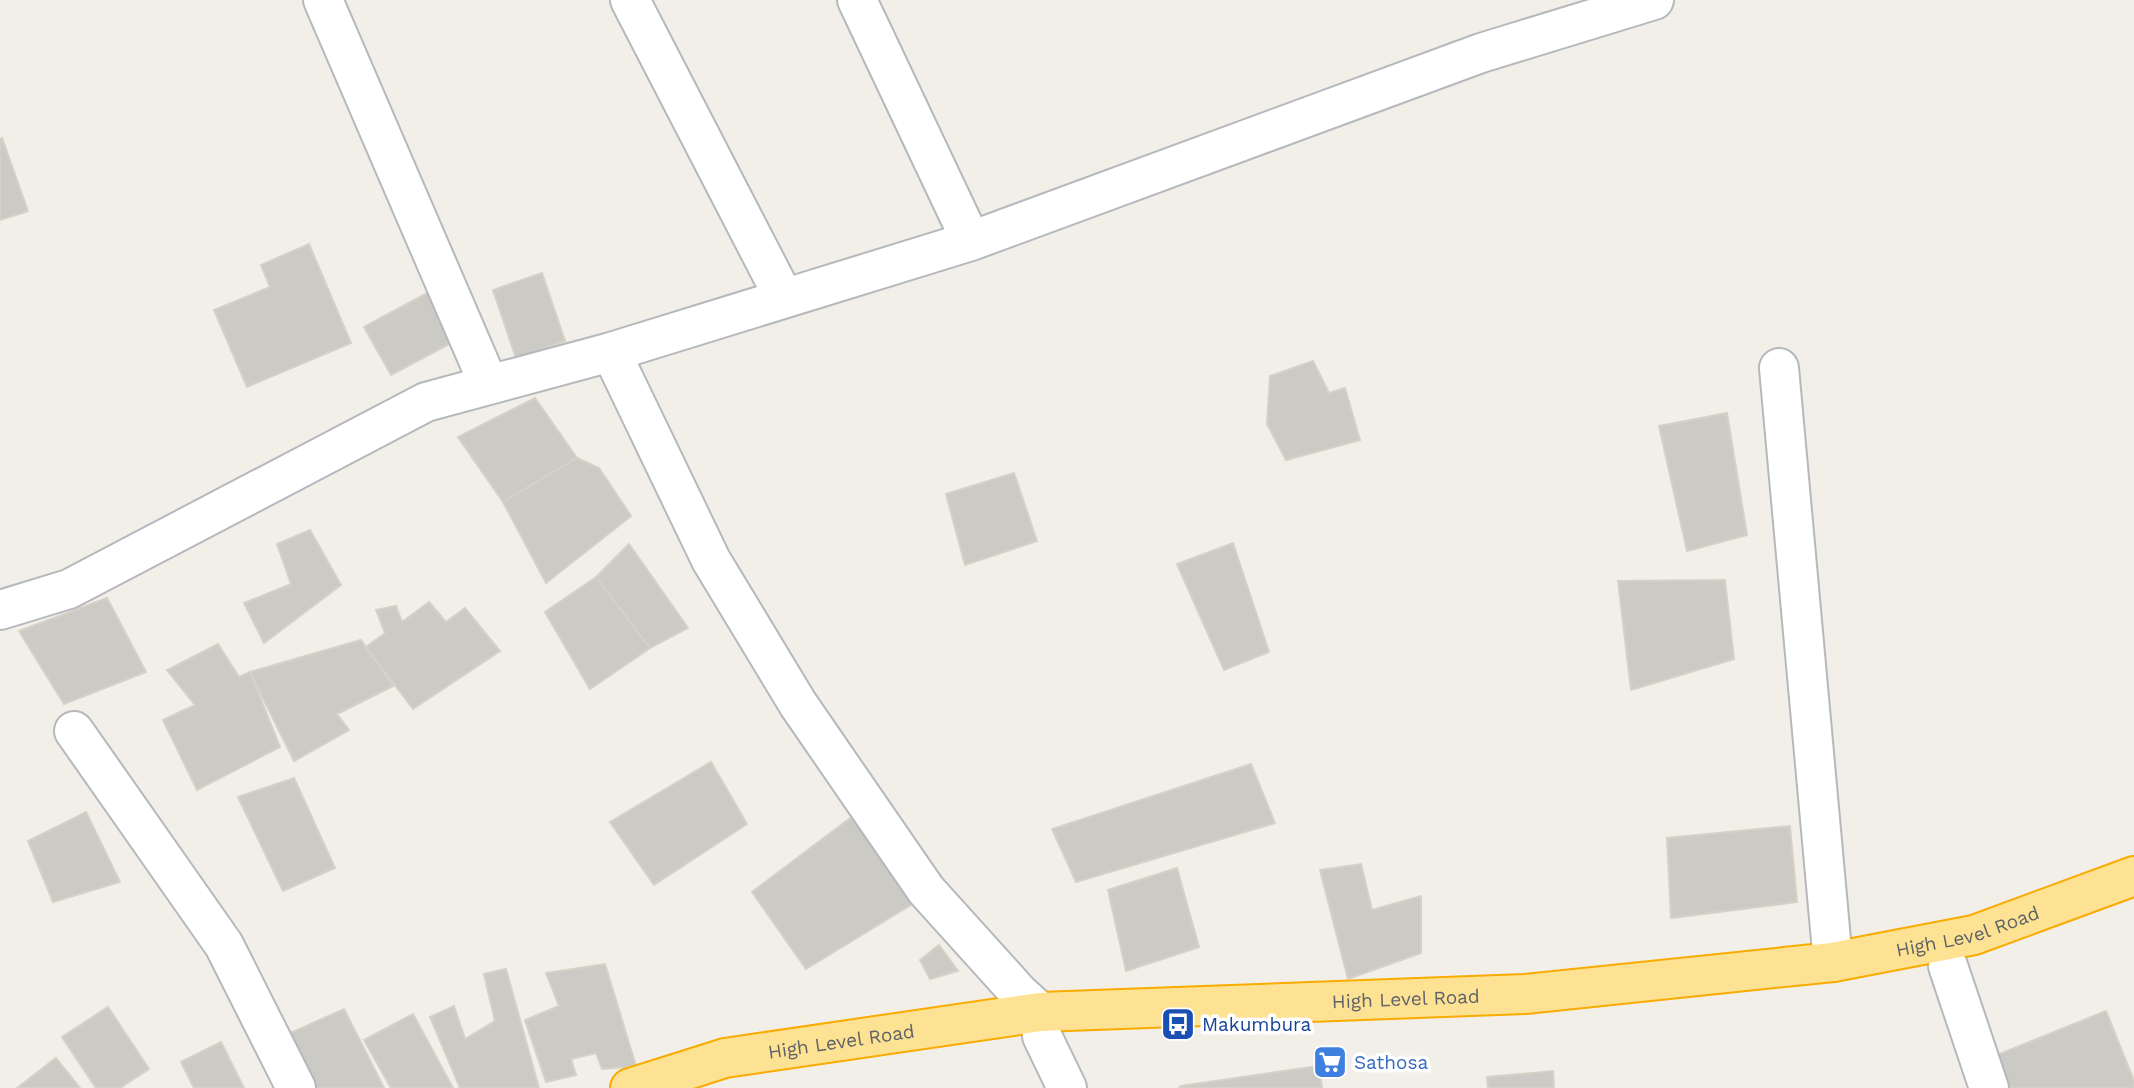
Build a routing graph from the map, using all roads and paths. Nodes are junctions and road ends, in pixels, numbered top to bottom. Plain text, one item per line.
1 (323, 0) edge
2 (630, 0) edge
3 (857, 0) edge
4 (1654, 0) edge
5 (971, 241) junction
6 (784, 298) junction
7 (611, 352) junction
8 (1779, 368) dead end
9 (489, 385) junction
10 (0, 610) edge
11 (74, 731) dead end
12 (2134, 876) edge
13 (2134, 899) edge
14 (1833, 962) junction
15 (1948, 966) junction
16 (1041, 1024) junction
17 (296, 1088) edge
18 (630, 1088) edge
19 (709, 1088) edge
20 (1067, 1088) edge
21 (1989, 1088) edge

1 - 9 street
2 - 6 street
3 - 5 street
4 - 5 street
5 - 6 street
6 - 7 street
7 - 9 street
7 - 16 street
8 - 14 street
9 - 10 street
11 - 17 street
12 - 14 highway, High Level Road
13 - 15 highway, High Level Road
14 - 16 highway, High Level Road
15 - 16 highway, High Level Road
15 - 21 street
16 - 18 highway, High Level Road
16 - 19 highway, High Level Road
16 - 20 street

